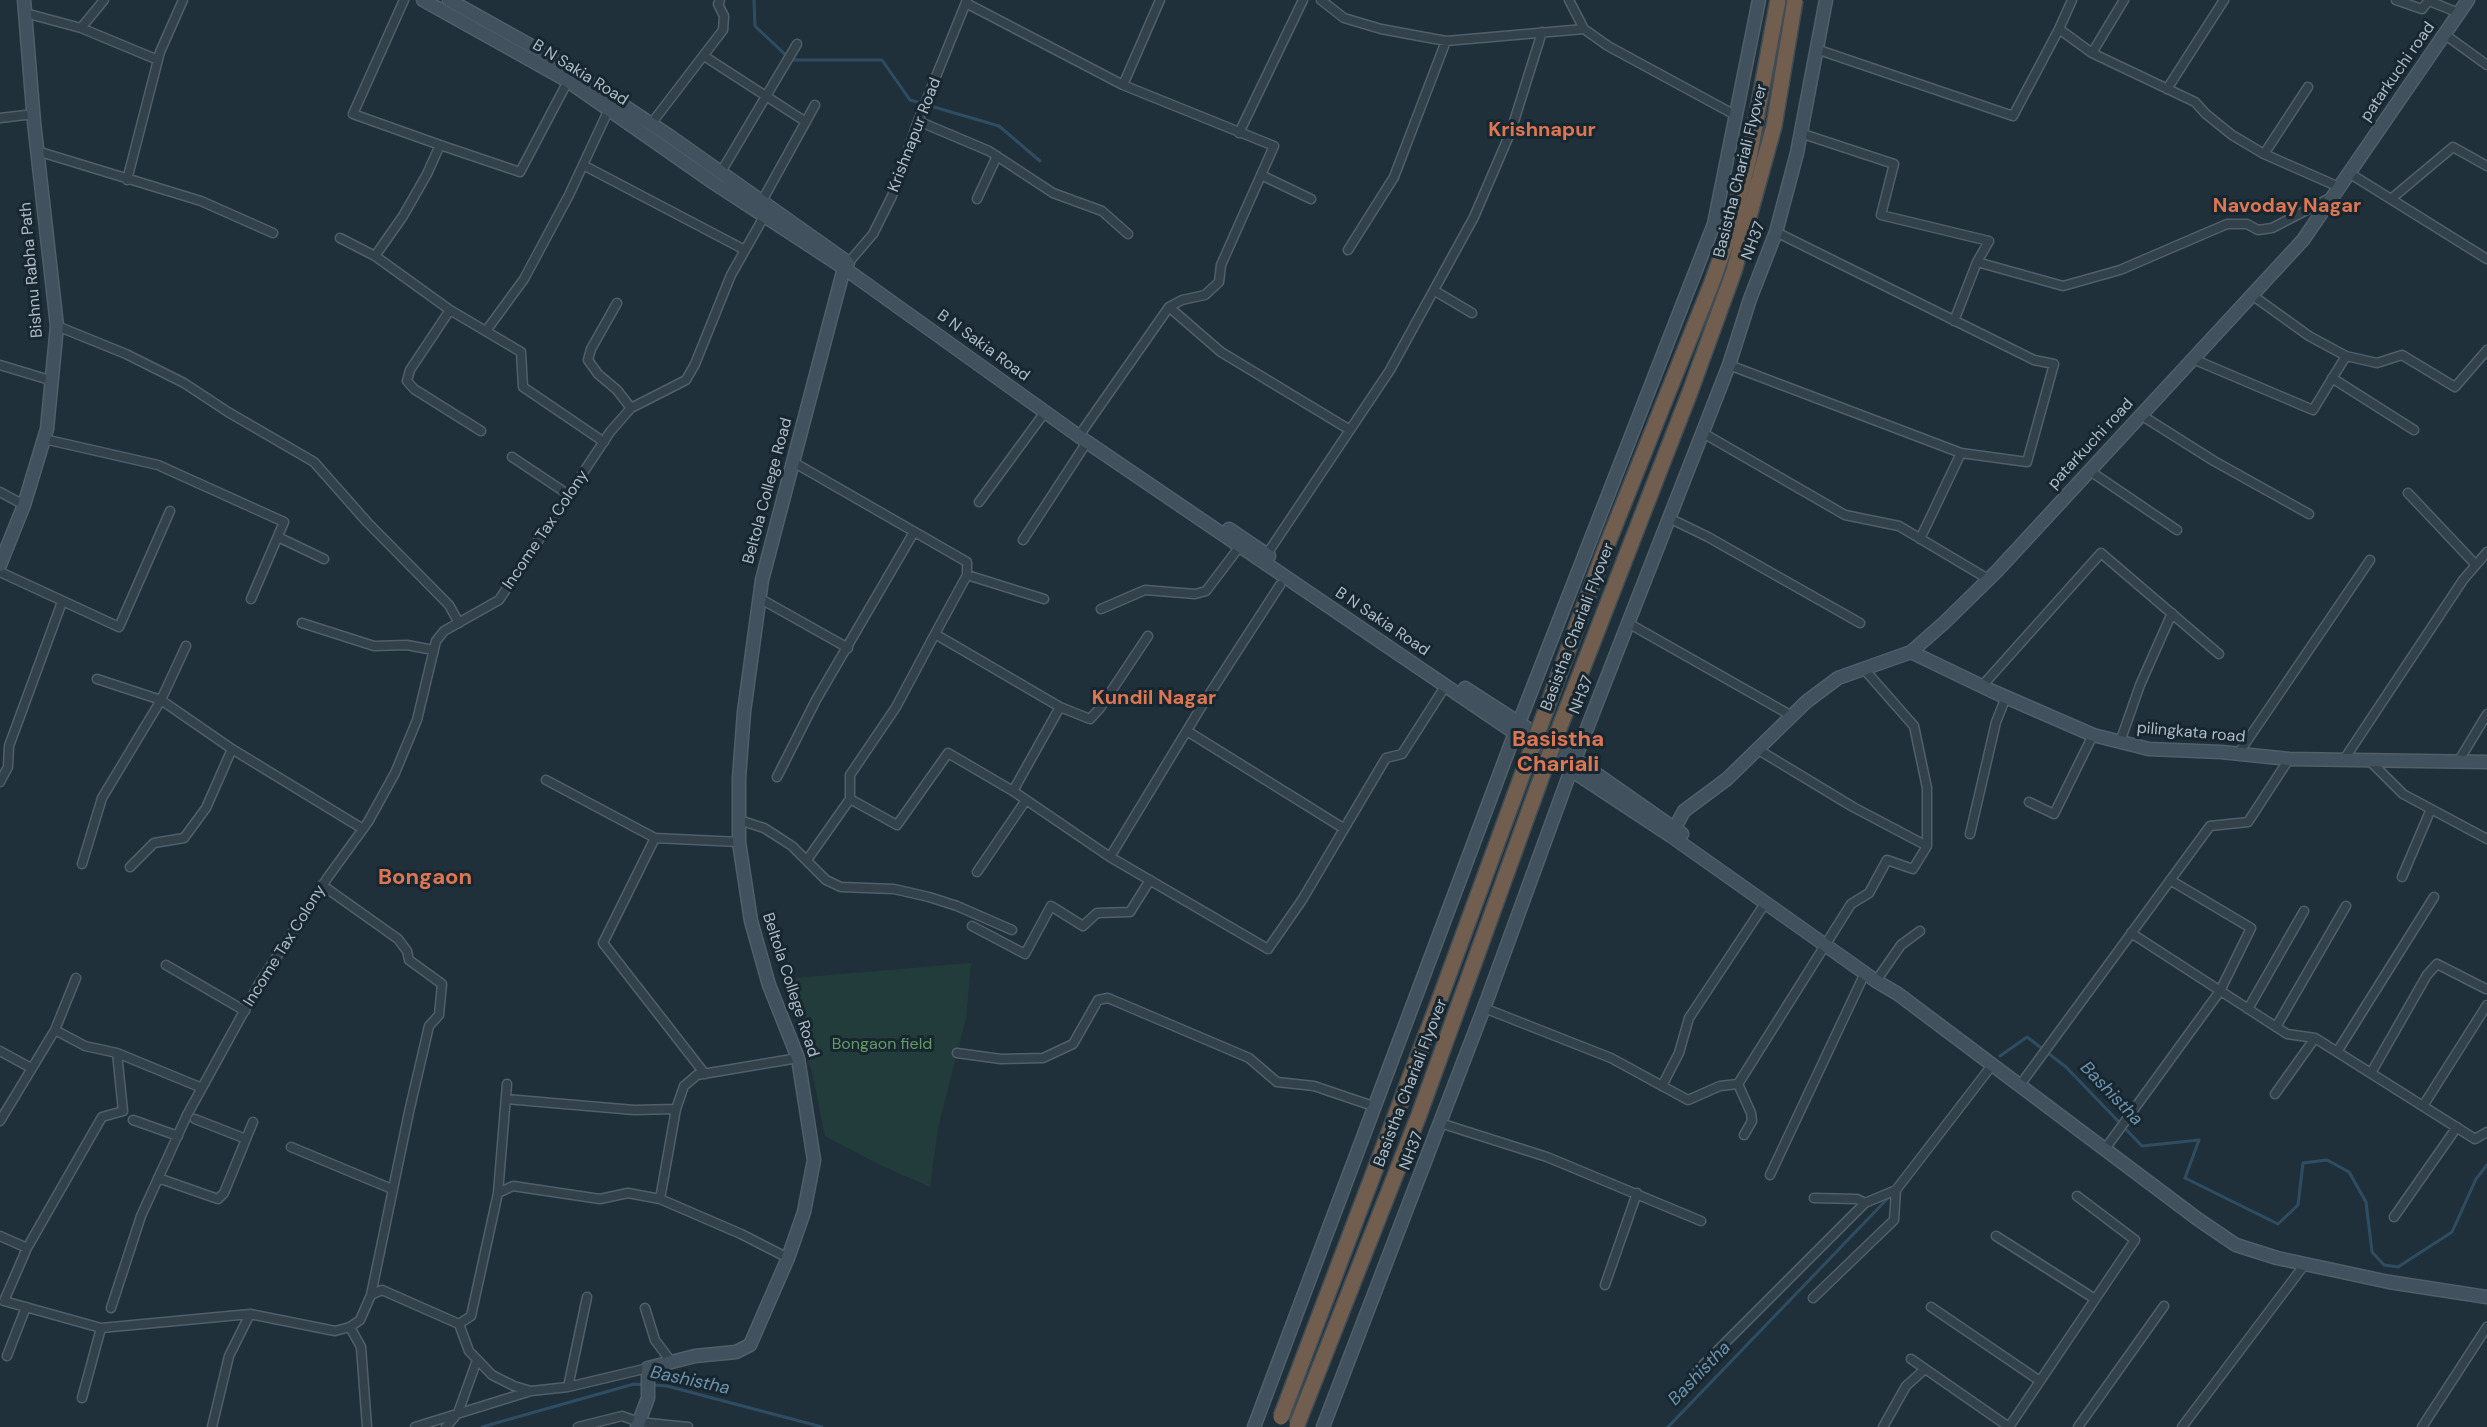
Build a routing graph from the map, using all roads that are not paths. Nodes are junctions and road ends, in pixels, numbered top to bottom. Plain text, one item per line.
1 (105, 0) edge
2 (183, 0) edge
3 (404, 0) edge
4 (423, 0) edge
5 (449, 0) edge
6 (720, 0) edge
7 (1160, 0) edge
8 (1303, 0) edge
9 (1321, 0) edge
10 (1569, 0) edge
11 (1759, 0) edge
12 (1778, 0) edge
13 (1796, 0) edge
14 (1826, 0) edge
15 (2072, 0) edge
16 (2124, 0) edge
17 (2224, 0) edge
18 (2396, 0) edge
19 (2468, 0) edge
20 (2429, 1) edge
21 (967, 2) edge
22 (25, 6) edge
23 (2459, 13) junction
24 (81, 28) junction
25 (1584, 29) junction
26 (2059, 29) junction
27 (1542, 32) junction
28 (2444, 34) junction
29 (1446, 41) junction
30 (797, 44) dead end
31 (1816, 49) junction
32 (2092, 53) junction
33 (704, 56) junction
34 (158, 60) junction
35 (2487, 65) edge
36 (568, 81) junction
37 (1123, 85) junction
38 (2308, 87) dead end
39 (2167, 89) junction
40 (766, 96) junction
41 (611, 104) junction
42 (815, 105) dead end
43 (34, 114) junction
44 (1737, 116) junction
45 (0, 118) edge
46 (918, 121) junction
47 (806, 122) junction
48 (651, 124) junction
49 (1239, 133) junction
50 (1800, 133) junction
51 (440, 145) junction
52 (38, 151) junction
53 (2264, 154) junction
54 (997, 156) junction
55 (583, 165) junction
56 (2487, 166) edge
57 (721, 172) junction
58 (2349, 173) junction
59 (1262, 175) junction
60 (127, 180) junction
61 (2336, 192) junction
62 (978, 199) dead end
63 (1311, 199) dead end
64 (2391, 199) junction
65 (765, 208) junction
66 (1776, 232) junction
67 (273, 234) dead end
68 (1128, 234) dead end
69 (340, 238) dead end
70 (745, 250) junction
71 (1348, 250) dead end
72 (375, 256) junction
73 (2487, 260) edge
74 (1977, 262) junction
75 (846, 265) junction
76 (1435, 291) junction
77 (2252, 295) junction
78 (617, 303) dead end
79 (1169, 307) junction
80 (450, 310) junction
81 (1472, 313) dead end
82 (1954, 321) junction
83 (57, 326) junction
84 (486, 331) junction
85 (2487, 350) edge
86 (2346, 356) junction
87 (2193, 359) junction
88 (0, 365) edge
89 (1729, 365) junction
90 (2332, 378) junction
91 (53, 381) junction
92 (631, 408) junction
93 (1045, 412) junction
94 (2140, 416) junction
95 (1350, 430) junction
96 (2414, 430) dead end
97 (481, 431) dead end
98 (1702, 433) junction
99 (1085, 436) junction
100 (44, 439) junction
101 (604, 442) junction
102 (1961, 453) junction
103 (512, 458) dead end
104 (793, 462) junction
105 (2090, 471) junction
106 (0, 492) edge
107 (2408, 493) dead end
108 (569, 495) junction
109 (980, 502) dead end
110 (24, 505) junction
111 (170, 511) dead end
112 (2309, 514) dead end
113 (1669, 518) junction
114 (2177, 530) dead end
115 (915, 532) junction
116 (278, 537) junction
117 (1920, 539) junction
118 (1023, 540) dead end
119 (1240, 546) junction
120 (2487, 552) edge
121 (1267, 554) junction
122 (324, 559) dead end
123 (2370, 560) dead end
124 (0, 565) edge
125 (2476, 565) junction
126 (0, 572) edge
127 (967, 575) junction
128 (1988, 579) junction
129 (1280, 585) dead end
130 (759, 598) junction
131 (251, 599) dead end
132 (1044, 599) dead end
133 (62, 602) junction
134 (1101, 609) dead end
135 (2172, 613) junction
136 (302, 622) dead end
137 (1628, 623) junction
138 (1860, 623) dead end
139 (459, 624) junction
140 (935, 634) junction
141 (1148, 636) dead end
142 (186, 646) dead end
143 (848, 648) junction
144 (433, 650) junction
145 (1911, 652) junction
146 (2219, 654) dead end
147 (1863, 668) junction
148 (97, 678) dead end
149 (1446, 685) junction
150 (1982, 686) junction
151 (2006, 697) junction
152 (161, 700) junction
153 (1060, 706) junction
154 (2487, 714) edge
155 (1792, 716) junction
156 (1517, 729) junction
157 (1186, 731) junction
158 (2093, 735) junction
159 (2120, 742) junction
160 (232, 749) junction
161 (1757, 749) junction
162 (2238, 754) junction
163 (2289, 759) junction
164 (2343, 761) junction
165 (2371, 762) junction
166 (2458, 762) junction
167 (2487, 762) edge
168 (1573, 765) junction
169 (777, 777) dead end
170 (546, 780) dead end
171 (0, 782) edge
172 (1013, 791) junction
173 (850, 798) junction
174 (1026, 801) junction
175 (2029, 802) dead end
176 (2431, 809) junction
177 (739, 820) junction
178 (1343, 828) junction
179 (363, 829) junction
180 (1673, 832) junction
181 (1970, 834) dead end
182 (655, 838) junction
183 (2487, 839) edge
184 (739, 842) junction
185 (1927, 846) junction
186 (1110, 857) junction
187 (807, 860) junction
188 (82, 864) dead end
189 (130, 867) dead end
190 (977, 872) dead end
191 (2402, 877) dead end
192 (1150, 880) junction
193 (2170, 880) junction
194 (322, 885) junction
195 (2434, 897) dead end
196 (1766, 902) junction
197 (2346, 906) dead end
198 (2304, 911) dead end
199 (972, 926) dead end
200 (1012, 930) dead end
201 (1920, 931) dead end
202 (2131, 933) junction
203 (1828, 941) junction
204 (166, 965) dead end
205 (1864, 972) junction
206 (76, 978) dead end
207 (1878, 978) junction
208 (2486, 989) edge
209 (2220, 991) junction
210 (2487, 1005) edge
211 (1484, 1008) junction
212 (2248, 1009) junction
213 (244, 1011) junction
214 (2276, 1027) junction
215 (55, 1030) junction
216 (2315, 1038) junction
217 (0, 1051) edge
218 (2337, 1052) junction
219 (117, 1053) junction
220 (957, 1053) dead end
221 (798, 1058) junction
222 (1993, 1064) junction
223 (32, 1068) junction
224 (2371, 1073) junction
225 (705, 1074) junction
226 (507, 1084) dead end
227 (1738, 1084) junction
228 (2019, 1085) junction
229 (1662, 1086) junction
230 (202, 1088) junction
231 (2276, 1094) dead end
232 (506, 1099) junction
233 (2423, 1106) junction
234 (1376, 1107) junction
235 (676, 1109) junction
236 (195, 1119) dead end
237 (133, 1120) dead end
238 (0, 1121) edge
239 (253, 1122) dead end
240 (1440, 1123) junction
241 (2457, 1127) junction
242 (2487, 1132) edge
243 (1744, 1135) dead end
244 (178, 1136) junction
245 (246, 1139) junction
246 (291, 1147) dead end
247 (2105, 1149) junction
248 (1770, 1175) dead end
249 (158, 1178) junction
250 (392, 1190) junction
251 (1896, 1190) junction
252 (498, 1193) junction
253 (1637, 1193) junction
254 (2077, 1196) dead end
255 (660, 1198) junction
256 (1814, 1198) dead end
257 (1865, 1203) junction
258 (2394, 1217) dead end
259 (1701, 1221) dead end
260 (0, 1236) edge
261 (1996, 1236) dead end
262 (27, 1248) junction
263 (788, 1258) junction
264 (2306, 1264) junction
265 (1605, 1285) dead end
266 (371, 1295) junction
267 (587, 1297) dead end
268 (2487, 1297) edge
269 (1813, 1298) dead end
270 (2095, 1299) junction
271 (2164, 1306) dead end
272 (26, 1307) junction
273 (1931, 1307) dead end
274 (111, 1308) dead end
275 (645, 1308) dead end
276 (250, 1314) junction
277 (459, 1324) junction
278 (350, 1327) junction
279 (2487, 1327) edge
280 (101, 1328) junction
281 (7, 1356) dead end
282 (1911, 1359) dead end
283 (477, 1360) junction
284 (672, 1363) junction
285 (1925, 1369) junction
286 (1698, 1370) dead end
287 (649, 1373) junction
288 (2040, 1381) junction
289 (568, 1387) junction
290 (531, 1391) junction
291 (82, 1398) dead end
292 (458, 1413) junction
293 (1281, 1417) dead end
294 (638, 1424) edge
295 (1296, 1425) dead end
296 (212, 1427) edge
297 (367, 1427) edge
298 (415, 1427) edge
299 (446, 1427) edge
300 (578, 1427) edge
301 (688, 1427) edge
302 (1254, 1427) edge
303 (1323, 1427) edge
304 (1882, 1427) edge
305 (2009, 1427) edge
306 (2078, 1427) edge
307 (2182, 1427) edge
308 (2422, 1427) edge

1 - 24 street
2 - 34 street
3 - 51 street
4 - 36 street, B N Sakia Road
5 - 41 street, B N Sakia Road
6 - 33 street
7 - 37 street
8 - 49 street
9 - 29 street
10 - 25 street
11 - 44 street
12 - 293 highway, Basistha Chariali Flyover, bridge
13 - 295 highway, Basistha Chariali Flyover, bridge
14 - 31 street, NH37
15 - 26 street
16 - 32 street
17 - 39 street
18 - 20 street
19 - 23 street, patarkuchi road
20 - 23 street
21 - 37 street
21 - 46 street, Krishnapur Road
22 - 24 street
22 - 43 street, Bishnu Rabha Path
23 - 28 street, patarkuchi road
24 - 34 street
25 - 27 street
25 - 44 street
26 - 31 street
26 - 32 street
27 - 29 street
27 - 76 street
28 - 35 street
28 - 58 street, patarkuchi road
29 - 71 street
30 - 40 street
31 - 50 street, NH37
32 - 39 street
33 - 40 street
33 - 48 street
34 - 60 street
36 - 41 street, B N Sakia Road
36 - 51 street
37 - 49 street
38 - 53 street
39 - 53 street
40 - 47 street
40 - 57 street
41 - 48 street, B N Sakia Road
41 - 55 street
41 - 65 street, B N Sakia Road
42 - 47 street, Income Tax Colony
43 - 45 street
43 - 52 street, Bishnu Rabha Path
44 - 156 street
46 - 54 street
46 - 75 street, Krishnapur Road
47 - 65 street, Income Tax Colony
48 - 57 street, B N Sakia Road
49 - 59 street
50 - 66 street, NH37
50 - 74 street
51 - 72 street
52 - 60 street
52 - 83 street, Bishnu Rabha Path
53 - 61 street
54 - 62 street
54 - 68 street
55 - 70 street
55 - 84 street
56 - 64 street
57 - 65 street, B N Sakia Road
58 - 61 street, patarkuchi road
58 - 64 street
59 - 63 street
59 - 79 street
60 - 67 street
61 - 74 street
61 - 77 street, patarkuchi road
64 - 73 street
65 - 70 street, Income Tax Colony
65 - 75 street, B N Sakia Road
66 - 82 street
66 - 89 street, NH37
69 - 72 street
70 - 92 street, Income Tax Colony
72 - 80 street
74 - 82 street
75 - 93 street, B N Sakia Road
75 - 99 street, B N Sakia Road
75 - 104 street, Beltola College Road
76 - 81 street
76 - 95 street
77 - 86 street
77 - 87 street, patarkuchi road
78 - 92 street
79 - 95 street
79 - 99 street
80 - 84 street
80 - 97 street
82 - 102 street
83 - 91 street, Bishnu Rabha Path
83 - 139 street
84 - 101 street
85 - 86 street
86 - 90 street
87 - 90 street
87 - 94 street, patarkuchi road
88 - 91 street
89 - 98 street, NH37
89 - 102 street
90 - 96 street
91 - 100 street, Bishnu Rabha Path
92 - 101 street, Income Tax Colony
93 - 99 street, B N Sakia Road
93 - 109 street
94 - 105 street, patarkuchi road
94 - 112 street
95 - 121 street
98 - 113 street, NH37
98 - 117 street
99 - 118 street
99 - 119 street, B N Sakia Road
99 - 121 street, B N Sakia Road
100 - 110 street, Bishnu Rabha Path
100 - 116 street
101 - 108 street, Income Tax Colony
102 - 117 street
103 - 108 street
104 - 115 street
104 - 130 street, Beltola College Road
105 - 114 street
105 - 128 street, patarkuchi road
106 - 110 street
107 - 125 street
108 - 139 street, Income Tax Colony
110 - 124 street, Bishnu Rabha Path
111 - 133 street
113 - 137 street, NH37
113 - 138 street
115 - 127 street
115 - 143 street
116 - 122 street
116 - 131 street
117 - 128 street
119 - 134 street
119 - 149 street, B N Sakia Road
120 - 125 street
121 - 156 street, B N Sakia Road
123 - 162 street
125 - 164 street
126 - 133 street
127 - 132 street
127 - 140 street
128 - 145 street, patarkuchi road
129 - 157 street
130 - 143 street
130 - 177 street, Beltola College Road
133 - 171 street
135 - 146 street
135 - 150 street
135 - 159 street
136 - 144 street
137 - 155 street
137 - 168 street, NH37
139 - 144 street, Income Tax Colony
140 - 153 street
140 - 173 street
141 - 153 street
142 - 152 street
143 - 169 street
144 - 179 street, Income Tax Colony
145 - 147 street, patarkuchi road
145 - 150 street, pilingkata road
147 - 155 street, patarkuchi road
147 - 185 street
148 - 152 street
149 - 156 street, B N Sakia Road
149 - 178 street
150 - 151 street, pilingkata road
151 - 158 street, pilingkata road
151 - 181 street
152 - 160 street
152 - 188 street
153 - 172 street
154 - 166 street
155 - 161 street, patarkuchi road
156 - 168 street
156 - 234 street
157 - 178 street
157 - 186 street
158 - 159 street, pilingkata road
158 - 175 street
159 - 162 street, pilingkata road
160 - 179 street
160 - 189 street
161 - 180 street, patarkuchi road
161 - 185 street
162 - 163 street, pilingkata road
163 - 164 street, pilingkata road
163 - 193 street
164 - 165 street, pilingkata road
165 - 166 street, pilingkata road
165 - 176 street
166 - 167 street, pilingkata road
168 - 180 street
168 - 211 street, NH37
170 - 182 street
172 - 173 street
172 - 174 street
173 - 187 street
174 - 186 street
174 - 190 street
176 - 183 street
176 - 191 street
177 - 184 street, Beltola College Road
177 - 187 street
178 - 192 street
179 - 194 street, Income Tax Colony
180 - 196 street
180 - 203 street
182 - 184 street
182 - 225 street
184 - 221 street, Beltola College Road
185 - 203 street
186 - 192 street
187 - 200 street
192 - 199 street
193 - 202 street
193 - 209 street
194 - 213 street, Income Tax Colony
194 - 250 street
195 - 218 street
196 - 203 street
196 - 229 street
197 - 214 street
198 - 212 street
201 - 207 street
202 - 209 street
202 - 228 street
203 - 205 street
203 - 207 street
203 - 227 street
204 - 213 street
205 - 207 street
205 - 248 street
206 - 215 street
207 - 222 street
208 - 224 street
209 - 212 street
209 - 247 street
210 - 233 street
211 - 229 street
211 - 240 street, NH37
212 - 214 street
213 - 230 street, Income Tax Colony
214 - 216 street
215 - 219 street
215 - 223 street
216 - 218 street
216 - 231 street
217 - 223 street
218 - 224 street
219 - 230 street
219 - 262 street
220 - 234 street
221 - 225 street
221 - 263 street, Beltola College Road
222 - 228 street
222 - 251 street
223 - 238 street
224 - 233 street
225 - 235 street
226 - 232 street
227 - 229 street
227 - 243 street
228 - 247 street
230 - 244 street, Income Tax Colony
232 - 235 street
232 - 252 street
233 - 241 street
234 - 302 street
235 - 255 street
236 - 245 street
237 - 244 street
239 - 245 street
240 - 253 street
240 - 303 street, NH37
241 - 242 street
241 - 258 street
244 - 249 street, Income Tax Colony
245 - 249 street
246 - 250 street
247 - 264 street
249 - 274 street, Income Tax Colony
250 - 266 street
251 - 257 street
251 - 269 street
252 - 255 street
252 - 277 street
253 - 259 street
253 - 265 street
254 - 270 street
255 - 263 street
256 - 257 street
257 - 286 street
260 - 262 street
261 - 270 street
262 - 272 street
263 - 284 street, Beltola College Road
264 - 268 street
264 - 307 street
266 - 277 street
266 - 278 street
267 - 289 street
270 - 288 street
271 - 306 street
272 - 280 street
272 - 281 street
273 - 288 street
275 - 284 street
276 - 278 street
276 - 280 street
276 - 296 street
277 - 283 street
278 - 297 street
279 - 308 street
280 - 291 street
282 - 285 street
283 - 290 street
283 - 292 street
284 - 287 street, Beltola College Road
285 - 304 street
285 - 305 street
287 - 289 street
287 - 294 street
288 - 305 street
289 - 290 street
290 - 292 street
292 - 298 street
292 - 299 street
294 - 300 street
294 - 301 street

